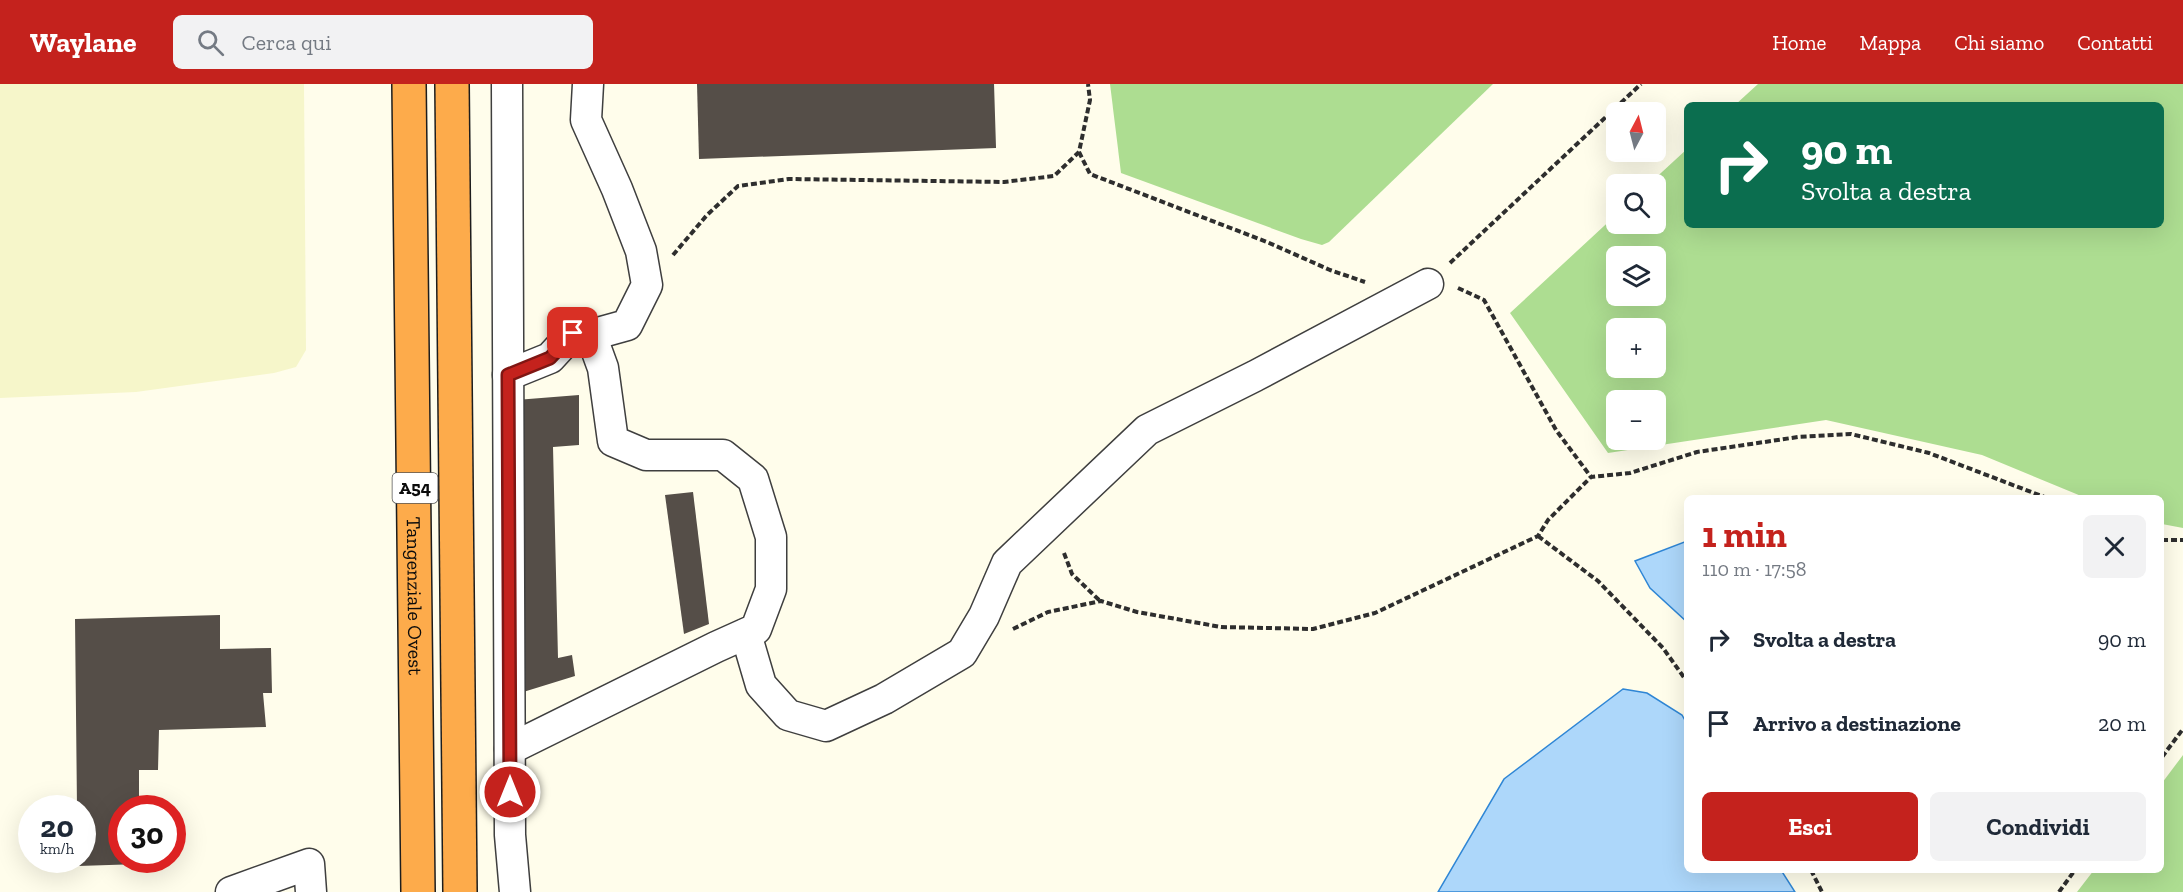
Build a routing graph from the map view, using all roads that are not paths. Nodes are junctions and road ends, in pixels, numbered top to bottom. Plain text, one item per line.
1 (409, 84) edge
2 (452, 84) edge
3 (507, 84) edge
4 (588, 84) edge
5 (1428, 284) road end
6 (591, 335) junction
7 (508, 375) junction
8 (746, 634) junction
9 (510, 749) junction
10 (231, 892) edge
11 (311, 892) edge
12 (418, 892) edge
13 (460, 892) edge
14 (515, 892) edge

1 - 12 highway, Tangenziale Ovest / A54
2 - 13 highway, A54
3 - 7 street
4 - 6 street
5 - 8 street
6 - 7 street
6 - 8 street
7 - 9 street
8 - 9 street
9 - 14 street
10 - 11 street

